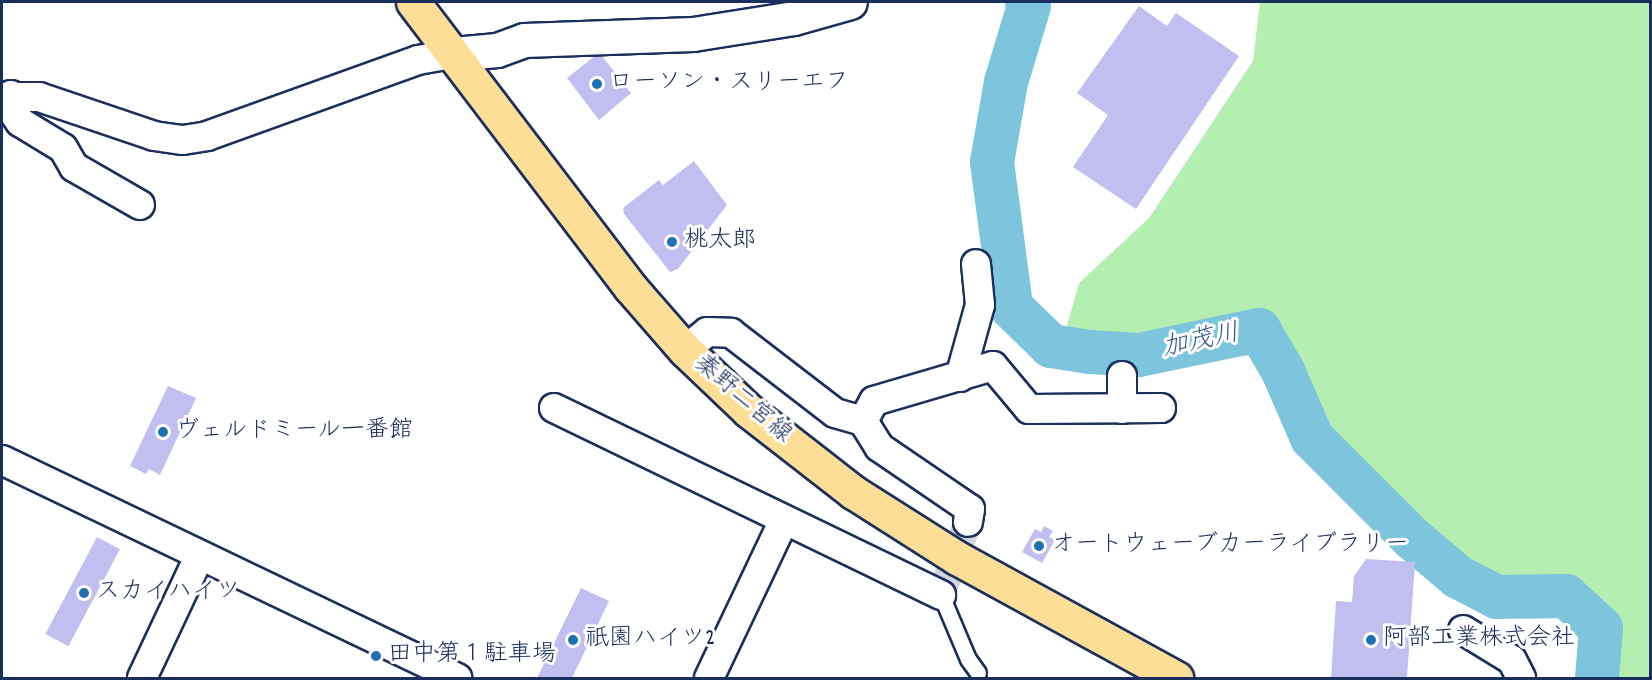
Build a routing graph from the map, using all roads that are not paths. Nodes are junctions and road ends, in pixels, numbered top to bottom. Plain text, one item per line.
1 (850, 2) edge
2 (419, 4) edge
3 (453, 54) junction
4 (6, 96) edge
5 (140, 205) dead end
6 (976, 264) dead end
7 (685, 350) junction
8 (1122, 376) dead end
9 (960, 377) junction
10 (554, 408) dead end
11 (1161, 408) dead end
12 (1122, 409) junction
13 (863, 421) junction
14 (2, 460) edge
15 (784, 520) junction
16 (968, 522) dead end
17 (200, 555) junction
18 (941, 595) joint
19 (1463, 630) dead end
20 (978, 673) dead end
21 (142, 678) edge
22 (457, 678) edge
23 (710, 678) edge
24 (1176, 678) edge
25 (1521, 678) edge

1 - 3 street
2 - 3 main road, 秦野二宮線
3 - 4 street
3 - 7 main road, 秦野二宮線
4 - 5 street
6 - 9 street
7 - 13 street
7 - 24 main road, 秦野二宮線
8 - 12 street
9 - 12 street
9 - 13 street
10 - 15 street
11 - 12 street
13 - 16 street
14 - 17 street
15 - 18 street
15 - 23 street
17 - 21 street
17 - 22 street
18 - 20 lane
19 - 25 street

